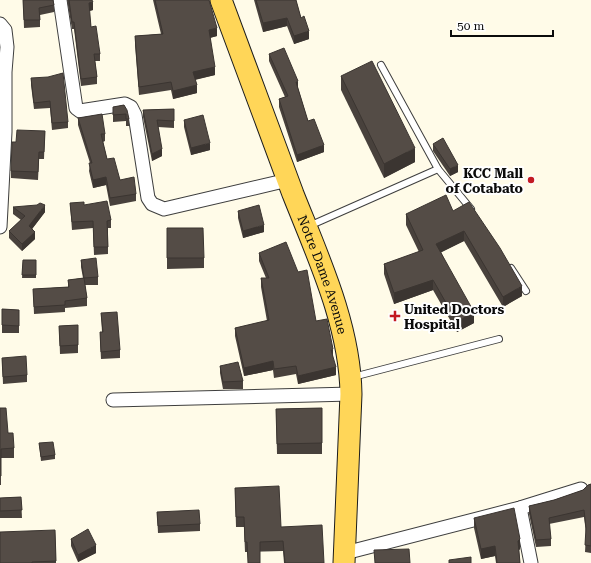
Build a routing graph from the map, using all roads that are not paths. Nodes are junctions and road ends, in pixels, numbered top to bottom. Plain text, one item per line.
1 (60, 0) edge
2 (221, 0) edge
3 (0, 24) edge
4 (381, 65) dead end
5 (438, 169) junction
6 (288, 180) junction
7 (1, 211) edge
8 (478, 217) edge
9 (0, 227) edge
10 (306, 227) junction
11 (506, 260) edge
12 (526, 291) dead end
13 (499, 339) dead end
14 (351, 386) junction
15 (113, 400) dead end
16 (581, 489) edge
17 (520, 508) junction
18 (344, 558) edge
19 (531, 563) edge

1 - 6 street
2 - 6 main road, Notre Dame Avenue
3 - 7 street
4 - 5 lane
5 - 8 lane
5 - 10 lane
6 - 10 main road, Notre Dame Avenue
7 - 9 street
10 - 14 main road, Notre Dame Avenue
11 - 12 lane
13 - 14 lane
14 - 15 street
14 - 18 main road, Notre Dame Avenue
16 - 17 street
17 - 18 street
17 - 19 street

